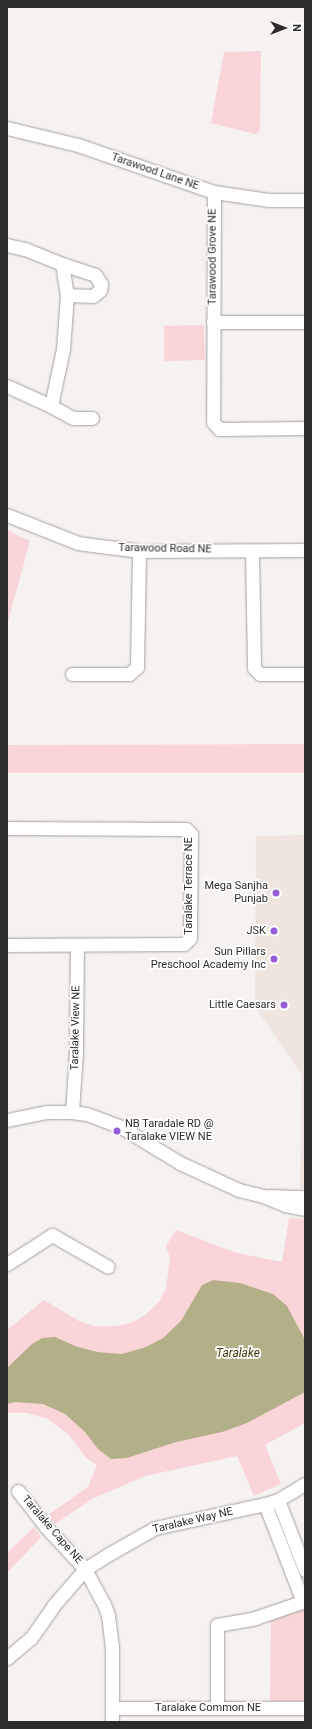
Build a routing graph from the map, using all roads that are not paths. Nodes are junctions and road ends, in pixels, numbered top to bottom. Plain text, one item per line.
1 (7, 128) edge
2 (214, 192) junction
3 (305, 200) edge
4 (7, 245) edge
5 (62, 264) junction
6 (67, 295) junction
7 (213, 322) junction
8 (305, 322) edge
9 (7, 386) edge
10 (51, 406) junction
11 (92, 418) dead end
12 (305, 428) edge
13 (7, 514) edge
14 (305, 550) edge
15 (139, 551) junction
16 (252, 551) junction
17 (72, 674) dead end
18 (305, 674) edge
19 (7, 828) edge
20 (7, 945) edge
21 (77, 945) junction
22 (72, 1112) junction
23 (7, 1120) edge
24 (263, 1196) junction
25 (305, 1197) edge
26 (305, 1209) edge
27 (7, 1264) edge
28 (108, 1267) dead end
29 (305, 1484) edge
30 (18, 1491) dead end
31 (272, 1502) junction
32 (85, 1570) junction
33 (305, 1570) edge
34 (304, 1601) edge
35 (7, 1658) edge
36 (217, 1707) junction
37 (112, 1708) junction
38 (305, 1708) edge
39 (112, 1722) edge

1 - 2 street, Tarawood Lane NE
2 - 3 street, Tarawood Lane NE
2 - 7 street, Tarawood Grove NE
4 - 5 street
5 - 6 street
5 - 6 street
6 - 10 street
7 - 8 street
7 - 12 street, Tarawood Grove NE
9 - 10 street
10 - 11 street
13 - 15 street, Tarawood Road NE
14 - 16 street, Tarawood Road NE
15 - 16 street, Tarawood Road NE
15 - 17 street
16 - 18 street
19 - 21 street, Taralake Terrace NE
20 - 21 street, Taralake Terrace NE
21 - 22 street, Taralake View NE
22 - 23 street
22 - 24 street
24 - 25 street
24 - 26 street
27 - 28 street
29 - 31 street, Taralake Way NE
30 - 32 street, Taralake Cape NE
31 - 32 street, Taralake Way NE
31 - 33 street
31 - 34 street
32 - 35 street, Taralake Way NE
32 - 37 street
34 - 36 street
36 - 37 street, Taralake Common NE
36 - 38 street, Taralake Common NE
37 - 39 street

